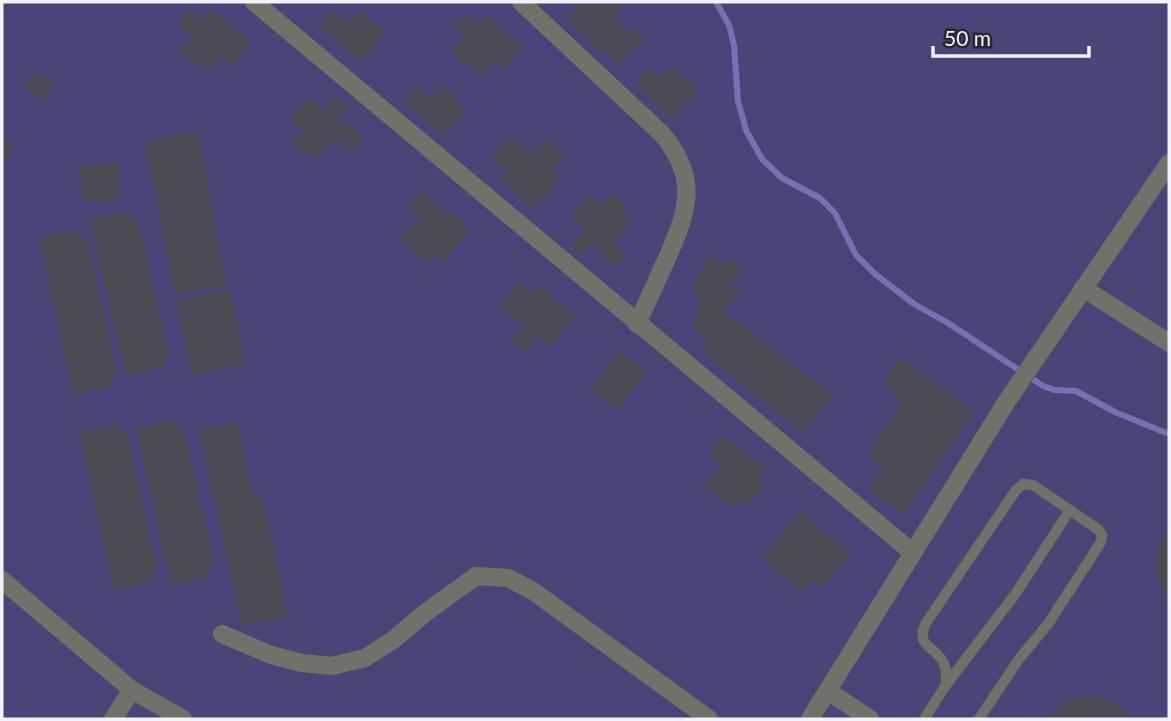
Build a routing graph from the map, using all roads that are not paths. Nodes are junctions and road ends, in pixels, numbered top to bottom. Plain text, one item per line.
1 (254, 2) edge
2 (521, 2) edge
3 (1169, 163) edge
4 (1083, 288) junction
5 (637, 324) junction
6 (1169, 343) edge
7 (1070, 510) junction
8 (912, 552) junction
9 (2, 580) edge
10 (222, 634) dead end
11 (946, 685) junction
12 (132, 690) junction
13 (828, 691) junction
14 (113, 719) edge
15 (183, 719) edge
16 (709, 719) edge
17 (810, 719) edge
18 (870, 719) edge
19 (924, 719) edge
20 (979, 719) edge

1 - 5 street
2 - 5 street
3 - 4 street
4 - 6 street
4 - 8 street
5 - 8 street
7 - 11 lane
7 - 11 lane
7 - 20 lane
8 - 13 street
9 - 12 street
10 - 16 street
11 - 19 lane
12 - 14 street
12 - 15 street
13 - 17 street
13 - 18 street

